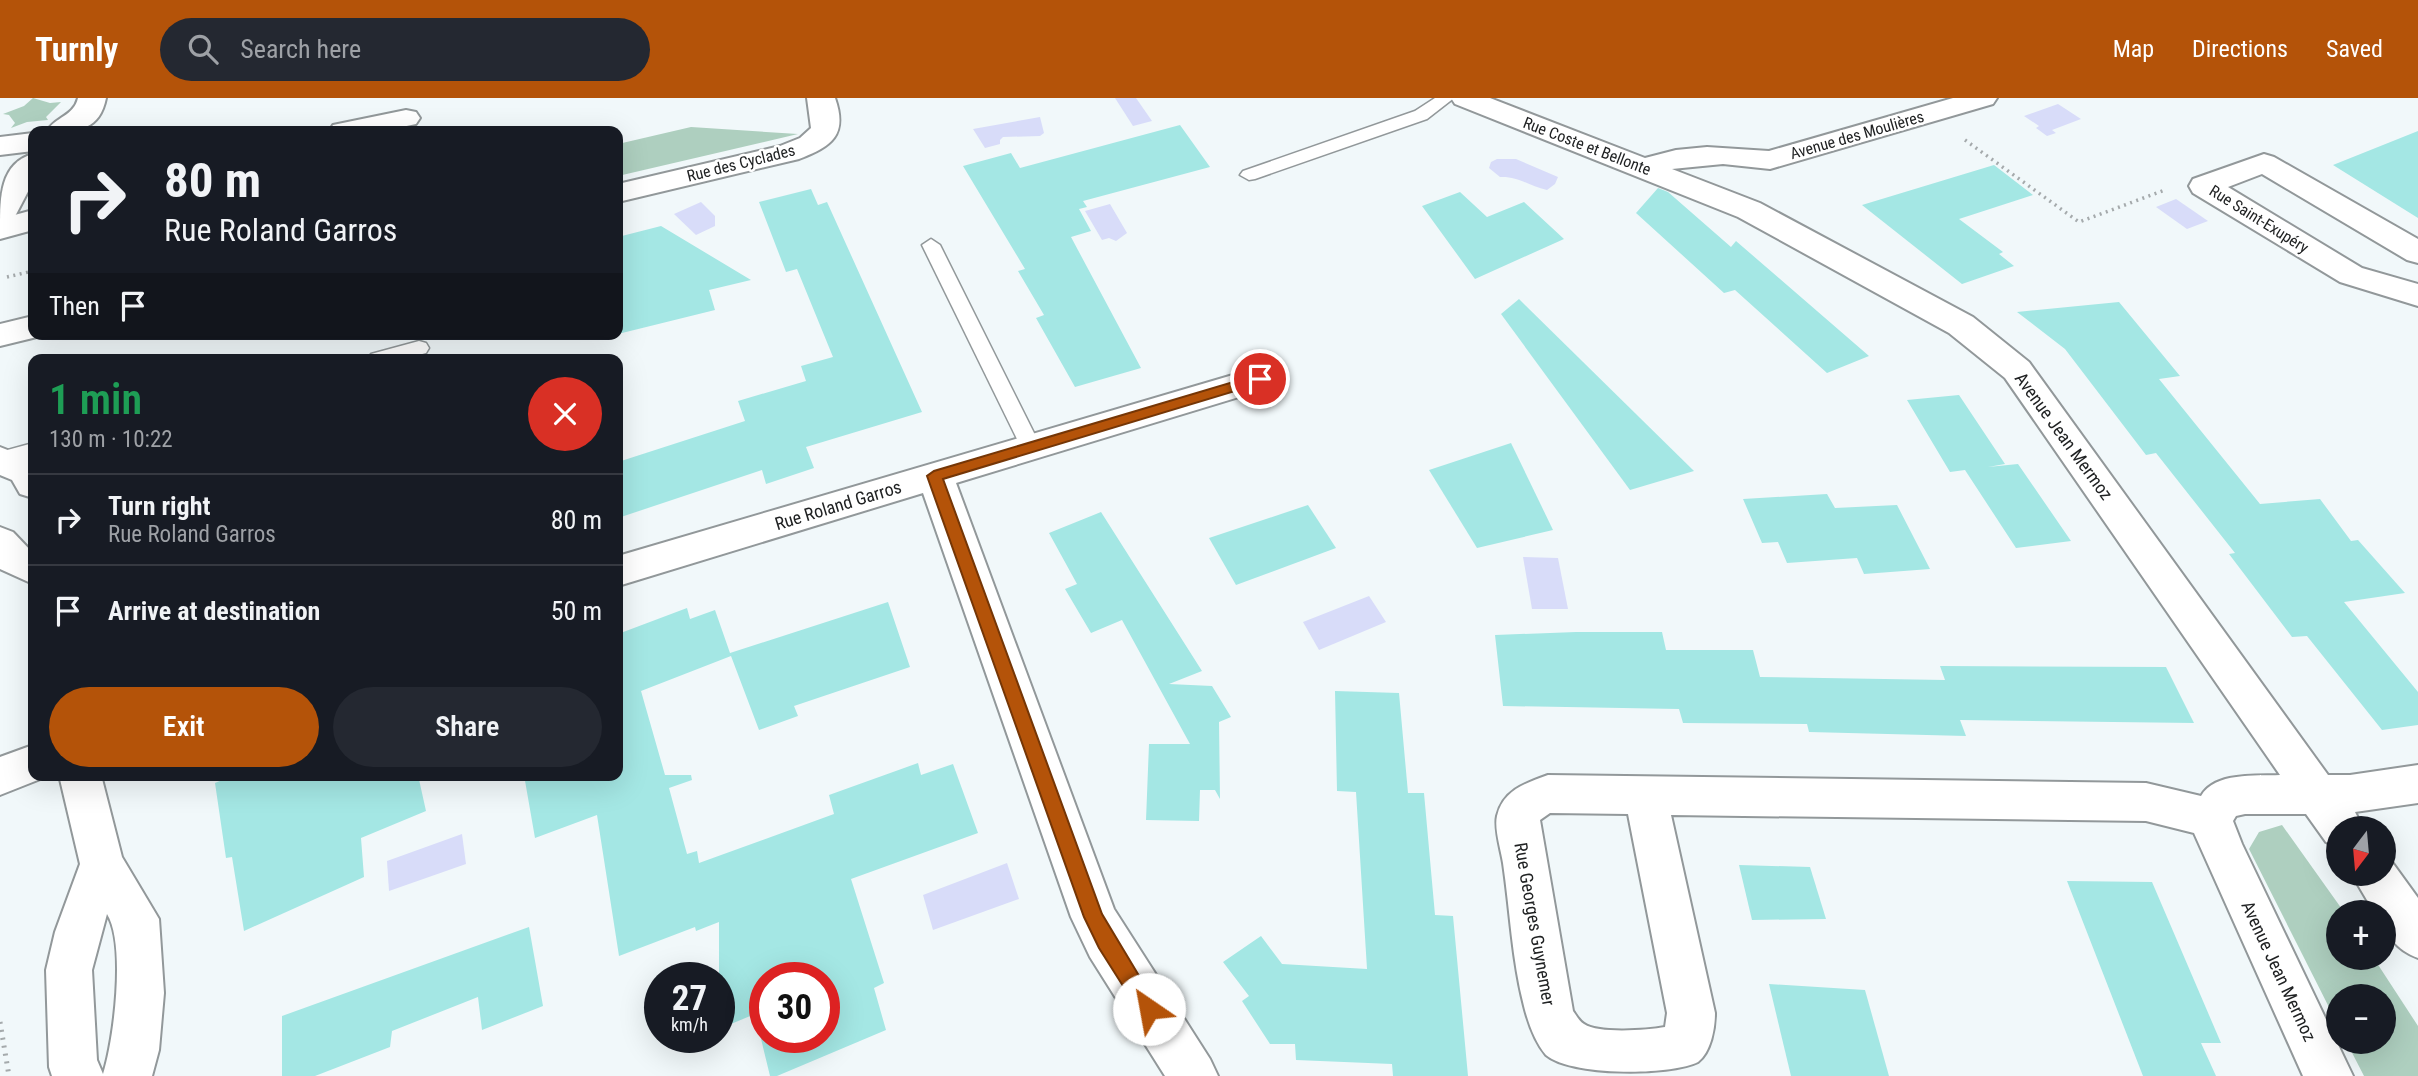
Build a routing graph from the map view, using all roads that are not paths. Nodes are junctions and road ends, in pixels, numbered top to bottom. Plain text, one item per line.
1 (92, 98) edge
2 (821, 98) edge
3 (1446, 98) edge
4 (1465, 98) edge
5 (1983, 98) edge
6 (406, 118) dead end
7 (68, 126) edge
8 (367, 126) edge
9 (28, 143) edge
10 (0, 146) edge
11 (0, 157) edge
12 (1770, 160) junction
13 (1646, 168) junction
14 (25, 173) edge
15 (1249, 175) dead end
16 (623, 191) edge
17 (1710, 193) junction
18 (0, 217) edge
19 (28, 221) edge
20 (0, 229) edge
21 (931, 245) dead end
22 (2418, 253) edge
23 (2418, 295) edge
24 (28, 328) edge
25 (0, 335) edge
26 (419, 348) dead end
27 (397, 354) edge
28 (1260, 379) dead end
29 (1031, 447) junction
30 (28, 452) edge
31 (0, 460) edge
32 (28, 476) edge
33 (934, 476) junction
34 (0, 542) edge
35 (28, 567) edge
36 (623, 569) edge
37 (28, 765) edge
38 (0, 776) edge
39 (82, 781) edge
40 (2418, 785) edge
41 (1646, 798) junction
42 (2329, 810) edge
43 (2210, 819) junction
44 (102, 863) junction
45 (2382, 886) edge
46 (2418, 936) edge
47 (79, 1076) edge
48 (127, 1076) edge
49 (1193, 1076) edge
50 (2328, 1076) edge

1 - 7 street
2 - 16 street, Rue des Cyclades
3 - 15 lane
4 - 13 street, Rue Coste et Bellonte
5 - 12 street, Avenue des Moulières
6 - 8 street
9 - 10 street
11 - 14 street
12 - 13 street, Avenue des Moulières
12 - 17 street, Avenue des Moulières
13 - 17 street, Rue Coste et Bellonte
14 - 18 street
17 - 42 street, Avenue Jean Mermoz
19 - 20 street
21 - 29 lane
22 - 23 street, Rue Saint-Exupéry
24 - 25 street
26 - 27 lane
28 - 29 street, Rue Roland Garros
29 - 33 street, Rue Roland Garros
30 - 31 lane
31 - 32 street
33 - 36 street, Rue Roland Garros
33 - 49 street
34 - 35 street
37 - 38 street
39 - 44 street
40 - 42 street
41 - 41 street, Rue Georges Guynemer
41 - 43 street, Rue Georges Guynemer
42 - 43 street
43 - 50 street, Avenue Jean Mermoz
44 - 47 street
44 - 48 street
45 - 46 street

